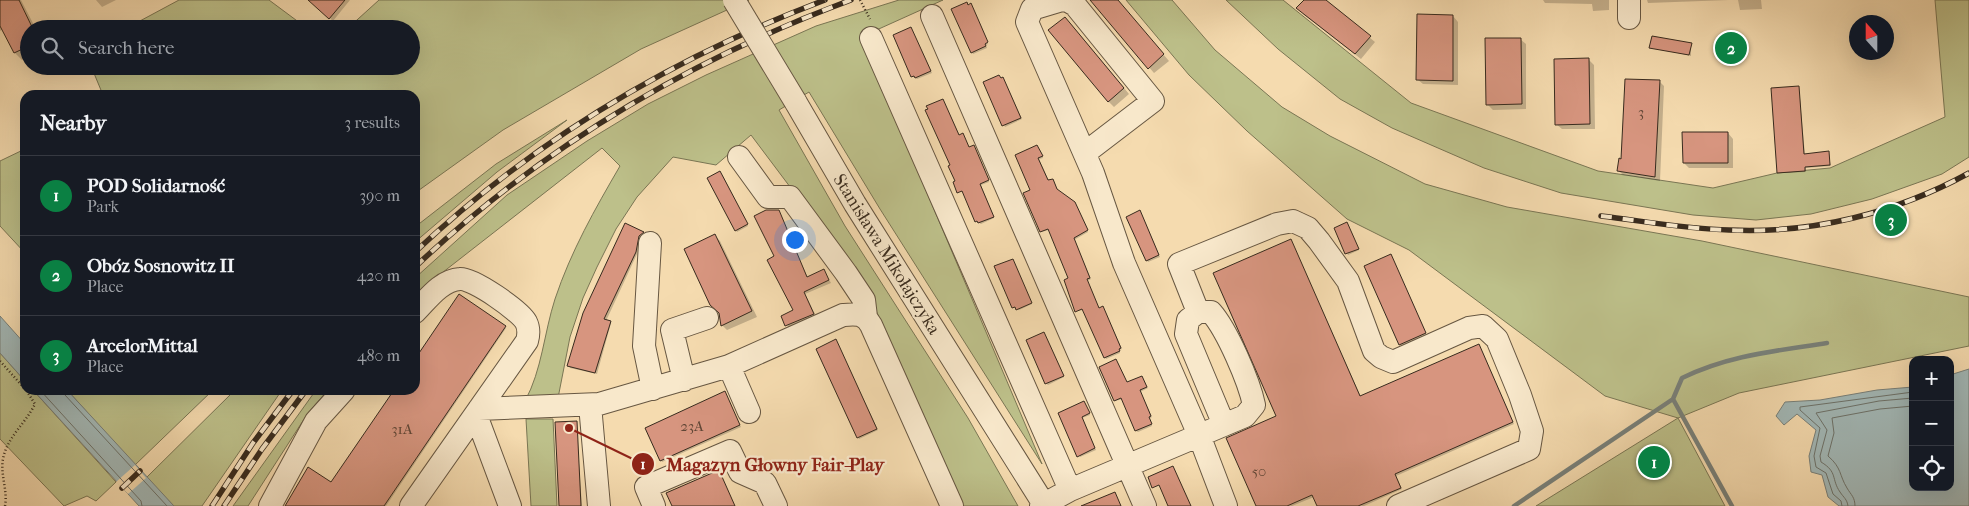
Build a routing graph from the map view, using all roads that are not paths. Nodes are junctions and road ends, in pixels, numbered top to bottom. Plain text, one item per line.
1 (734, 0) edge
2 (1062, 0) edge
3 (1066, 0) edge
4 (932, 16) dead end
5 (871, 38) dead end
6 (1084, 153) junction
7 (739, 156) dead end
8 (650, 243) dead end
9 (420, 306) edge
10 (1198, 312) junction
11 (866, 317) junction
12 (707, 318) dead end
13 (729, 366) junction
14 (684, 380) junction
15 (653, 389) junction
16 (339, 395) edge
17 (590, 405) junction
18 (477, 412) junction
19 (749, 412) dead end
20 (1224, 424) junction
21 (1199, 435) junction
22 (1128, 466) junction
23 (1070, 490) junction
24 (1043, 505) edge
25 (270, 506) edge
26 (411, 506) edge
27 (510, 506) edge
28 (600, 506) edge
29 (654, 506) edge
30 (776, 506) edge
31 (952, 506) edge
32 (1145, 506) edge
33 (1226, 506) edge
34 (1398, 506) edge

1 - 24 street, Stanisława Mikołajczyka, bridge
2 - 6 street
3 - 6 street
4 - 22 street
5 - 23 street
6 - 21 street
7 - 11 street
8 - 15 street
9 - 18 street
10 - 20 street
10 - 20 street
10 - 34 street
11 - 13 street
11 - 31 street
12 - 14 street
13 - 14 street
13 - 19 street
14 - 15 street
15 - 17 street
16 - 25 street
17 - 18 street
17 - 28 street
18 - 26 street
18 - 27 street
20 - 21 street
21 - 22 street
21 - 33 street
22 - 23 street
22 - 32 street
23 - 24 street
29 - 30 street

